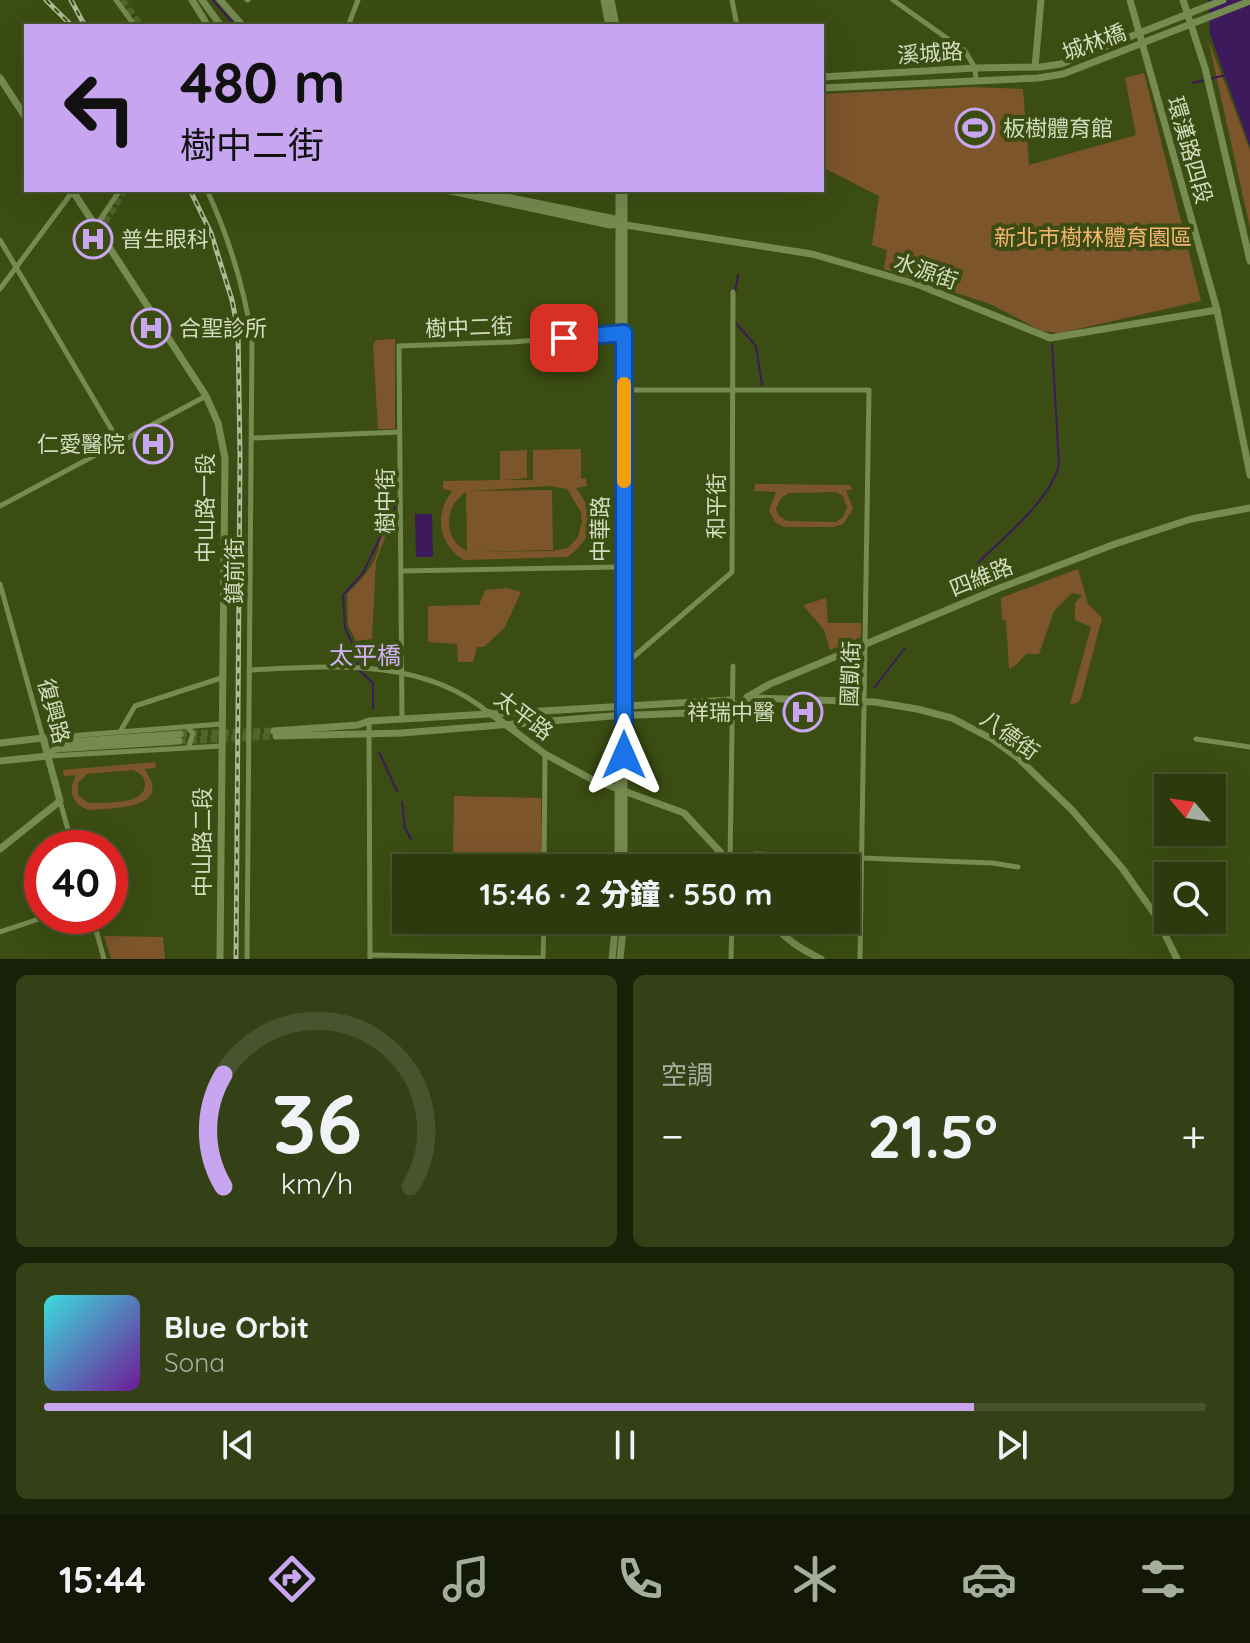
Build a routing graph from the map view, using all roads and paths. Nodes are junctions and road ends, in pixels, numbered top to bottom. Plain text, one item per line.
1 (116, 0) edge
2 (192, 0) edge
3 (202, 0) edge
4 (220, 0) edge
5 (358, 0) edge
6 (604, 0) edge
7 (611, 0) edge
8 (732, 0) edge
9 (893, 0) edge
10 (1041, 0) edge
11 (1130, 0) edge
12 (1183, 0) edge
13 (1223, 0) edge
14 (1250, 1) edge
15 (134, 24) edge
16 (210, 24) edge
17 (211, 24) edge
18 (241, 24) edge
19 (349, 24) edge
20 (609, 24) edge
21 (616, 24) edge
22 (737, 24) edge
23 (1038, 67) junction
24 (975, 68) junction
25 (824, 77) edge
26 (0, 78) edge
27 (1038, 78) joint
28 (976, 80) junction
29 (824, 88) edge
30 (24, 115) edge
31 (72, 192) edge
32 (74, 192) edge
33 (119, 192) edge
34 (208, 192) edge
35 (455, 192) edge
36 (482, 192) edge
37 (622, 192) edge
38 (621, 224) junction
39 (96, 226) junction
40 (0, 240) edge
41 (1250, 261) edge
42 (16, 267) junction
43 (0, 289) edge
44 (733, 292) dead end
45 (1217, 310) junction
46 (621, 333) junction
47 (621, 390) junction
48 (733, 390) junction
49 (206, 396) junction
50 (400, 432) junction
51 (251, 438) junction
52 (119, 442) junction
53 (1250, 475) edge
54 (0, 506) edge
55 (1250, 508) edge
56 (621, 567) junction
57 (401, 571) junction
58 (0, 584) edge
59 (867, 643) junction
60 (622, 665) junction
61 (733, 666) dead end
62 (249, 670) junction
63 (402, 674) junction
64 (221, 678) junction
65 (864, 702) junction
66 (734, 704) junction
67 (621, 706) junction
68 (490, 713) junction
69 (621, 716) junction
70 (402, 719) junction
71 (369, 721) junction
72 (221, 724) junction
73 (186, 725) junction
74 (507, 726) junction
75 (358, 729) junction
76 (120, 731) junction
77 (275, 734) tunnel mouth
78 (368, 734) junction
79 (179, 737) tunnel mouth
80 (43, 738) junction
81 (1196, 739) dead end
82 (0, 743) edge
83 (55, 746) junction
84 (189, 746) junction
85 (221, 746) junction
86 (1250, 747) edge
87 (545, 754) junction
88 (48, 756) junction
89 (0, 761) edge
90 (621, 790) junction
91 (60, 801) junction
92 (68, 830) edge
93 (0, 849) edge
94 (544, 854) edge
95 (619, 854) edge
96 (623, 854) edge
97 (721, 854) edge
98 (732, 854) edge
99 (862, 858) junction
100 (1018, 867) dead end
101 (861, 909) joint
102 (24, 924) edge
103 (0, 932) edge
104 (97, 934) edge
105 (544, 934) edge
106 (615, 934) edge
107 (623, 934) edge
108 (732, 934) edge
109 (781, 934) edge
110 (370, 957) edge
111 (543, 958) edge
112 (104, 959) edge
113 (220, 959) edge
114 (247, 959) edge
115 (612, 959) edge
116 (620, 959) edge
117 (731, 959) edge
118 (821, 959) edge
119 (860, 959) edge
120 (1177, 959) edge

1 - 15 street
2 - 16 street
3 - 17 street
4 - 18 street
5 - 19 street
6 - 20 street
7 - 21 street
8 - 22 street
9 - 24 street
10 - 23 street
11 - 45 street, 環漢路四段
12 - 41 street
13 - 23 street, 城林橋
14 - 27 street, 城林橋
23 - 24 street, 溪城路
24 - 25 street, 溪城路
24 - 28 street
26 - 30 street
27 - 28 street, 溪城路
28 - 29 street, 溪城路
31 - 42 street
32 - 39 street, 中山路一段
33 - 39 street
34 - 51 street, 鎮前街
35 - 38 street
36 - 38 street
37 - 38 street, 中華路
38 - 45 street, 水源街
38 - 46 street, 中華路
39 - 49 street, 中山路一段
40 - 42 street
42 - 43 street
42 - 52 street
44 - 48 street, 和平街
45 - 53 street, 環漢路四段
46 - 47 street, 中華路
46 - 50 street, 樹中二街
47 - 48 street
47 - 56 street, 中華路
48 - 59 street, 國凱街
48 - 60 street, 和平街
49 - 52 street
49 - 64 street, 中山路一段
50 - 51 street
50 - 57 street, 樹中街
51 - 62 street, 鎮前街
52 - 54 street
55 - 59 street, 四維路
56 - 57 street
56 - 60 street, 中華路
57 - 63 street, 樹中街
58 - 80 street, 復興路
59 - 65 street, 國凱街
59 - 66 street, 四維路
60 - 67 street, 中華路
61 - 66 street
62 - 63 street, 太平路
62 - 114 street, 鎮前街
63 - 68 street, 太平路
63 - 70 street, 樹中街
64 - 72 street, 中山路一段
64 - 76 street
65 - 66 street, 八德街
65 - 99 street, 國凱街
65 - 120 street, 八德街
66 - 67 street, 八德街
66 - 69 street, 八德街
66 - 98 street
67 - 68 street, 八德街
67 - 69 street, 中華路
68 - 70 street, 八德街
68 - 74 street, 太平路
69 - 74 street, 八德街
69 - 90 street, 中華路
70 - 71 street, 八德街
71 - 75 street, 八德街
71 - 78 street
72 - 73 street
72 - 85 street, 中山路二段
73 - 76 street
73 - 84 street
74 - 78 street, 八德街
74 - 87 street, 太平路
75 - 77 street
75 - 78 street, 八德街
76 - 80 street
78 - 110 street
79 - 83 street
80 - 82 street
80 - 83 street
80 - 88 street, 復興路
81 - 86 street
83 - 88 street
84 - 85 street
84 - 88 street
85 - 113 street, 中山路二段
87 - 90 street, 太平路
87 - 94 street
88 - 89 street
88 - 91 street, 復興路
90 - 95 street, 中華路
90 - 96 street, 中華路
90 - 97 street, 太平路
91 - 92 street, 復興路
91 - 93 street
99 - 100 street
99 - 101 street, 國凱街
101 - 119 street, 國凱街
102 - 103 street
104 - 112 street
105 - 111 street
106 - 115 street
107 - 116 street
108 - 117 street
109 - 118 street
110 - 111 street

